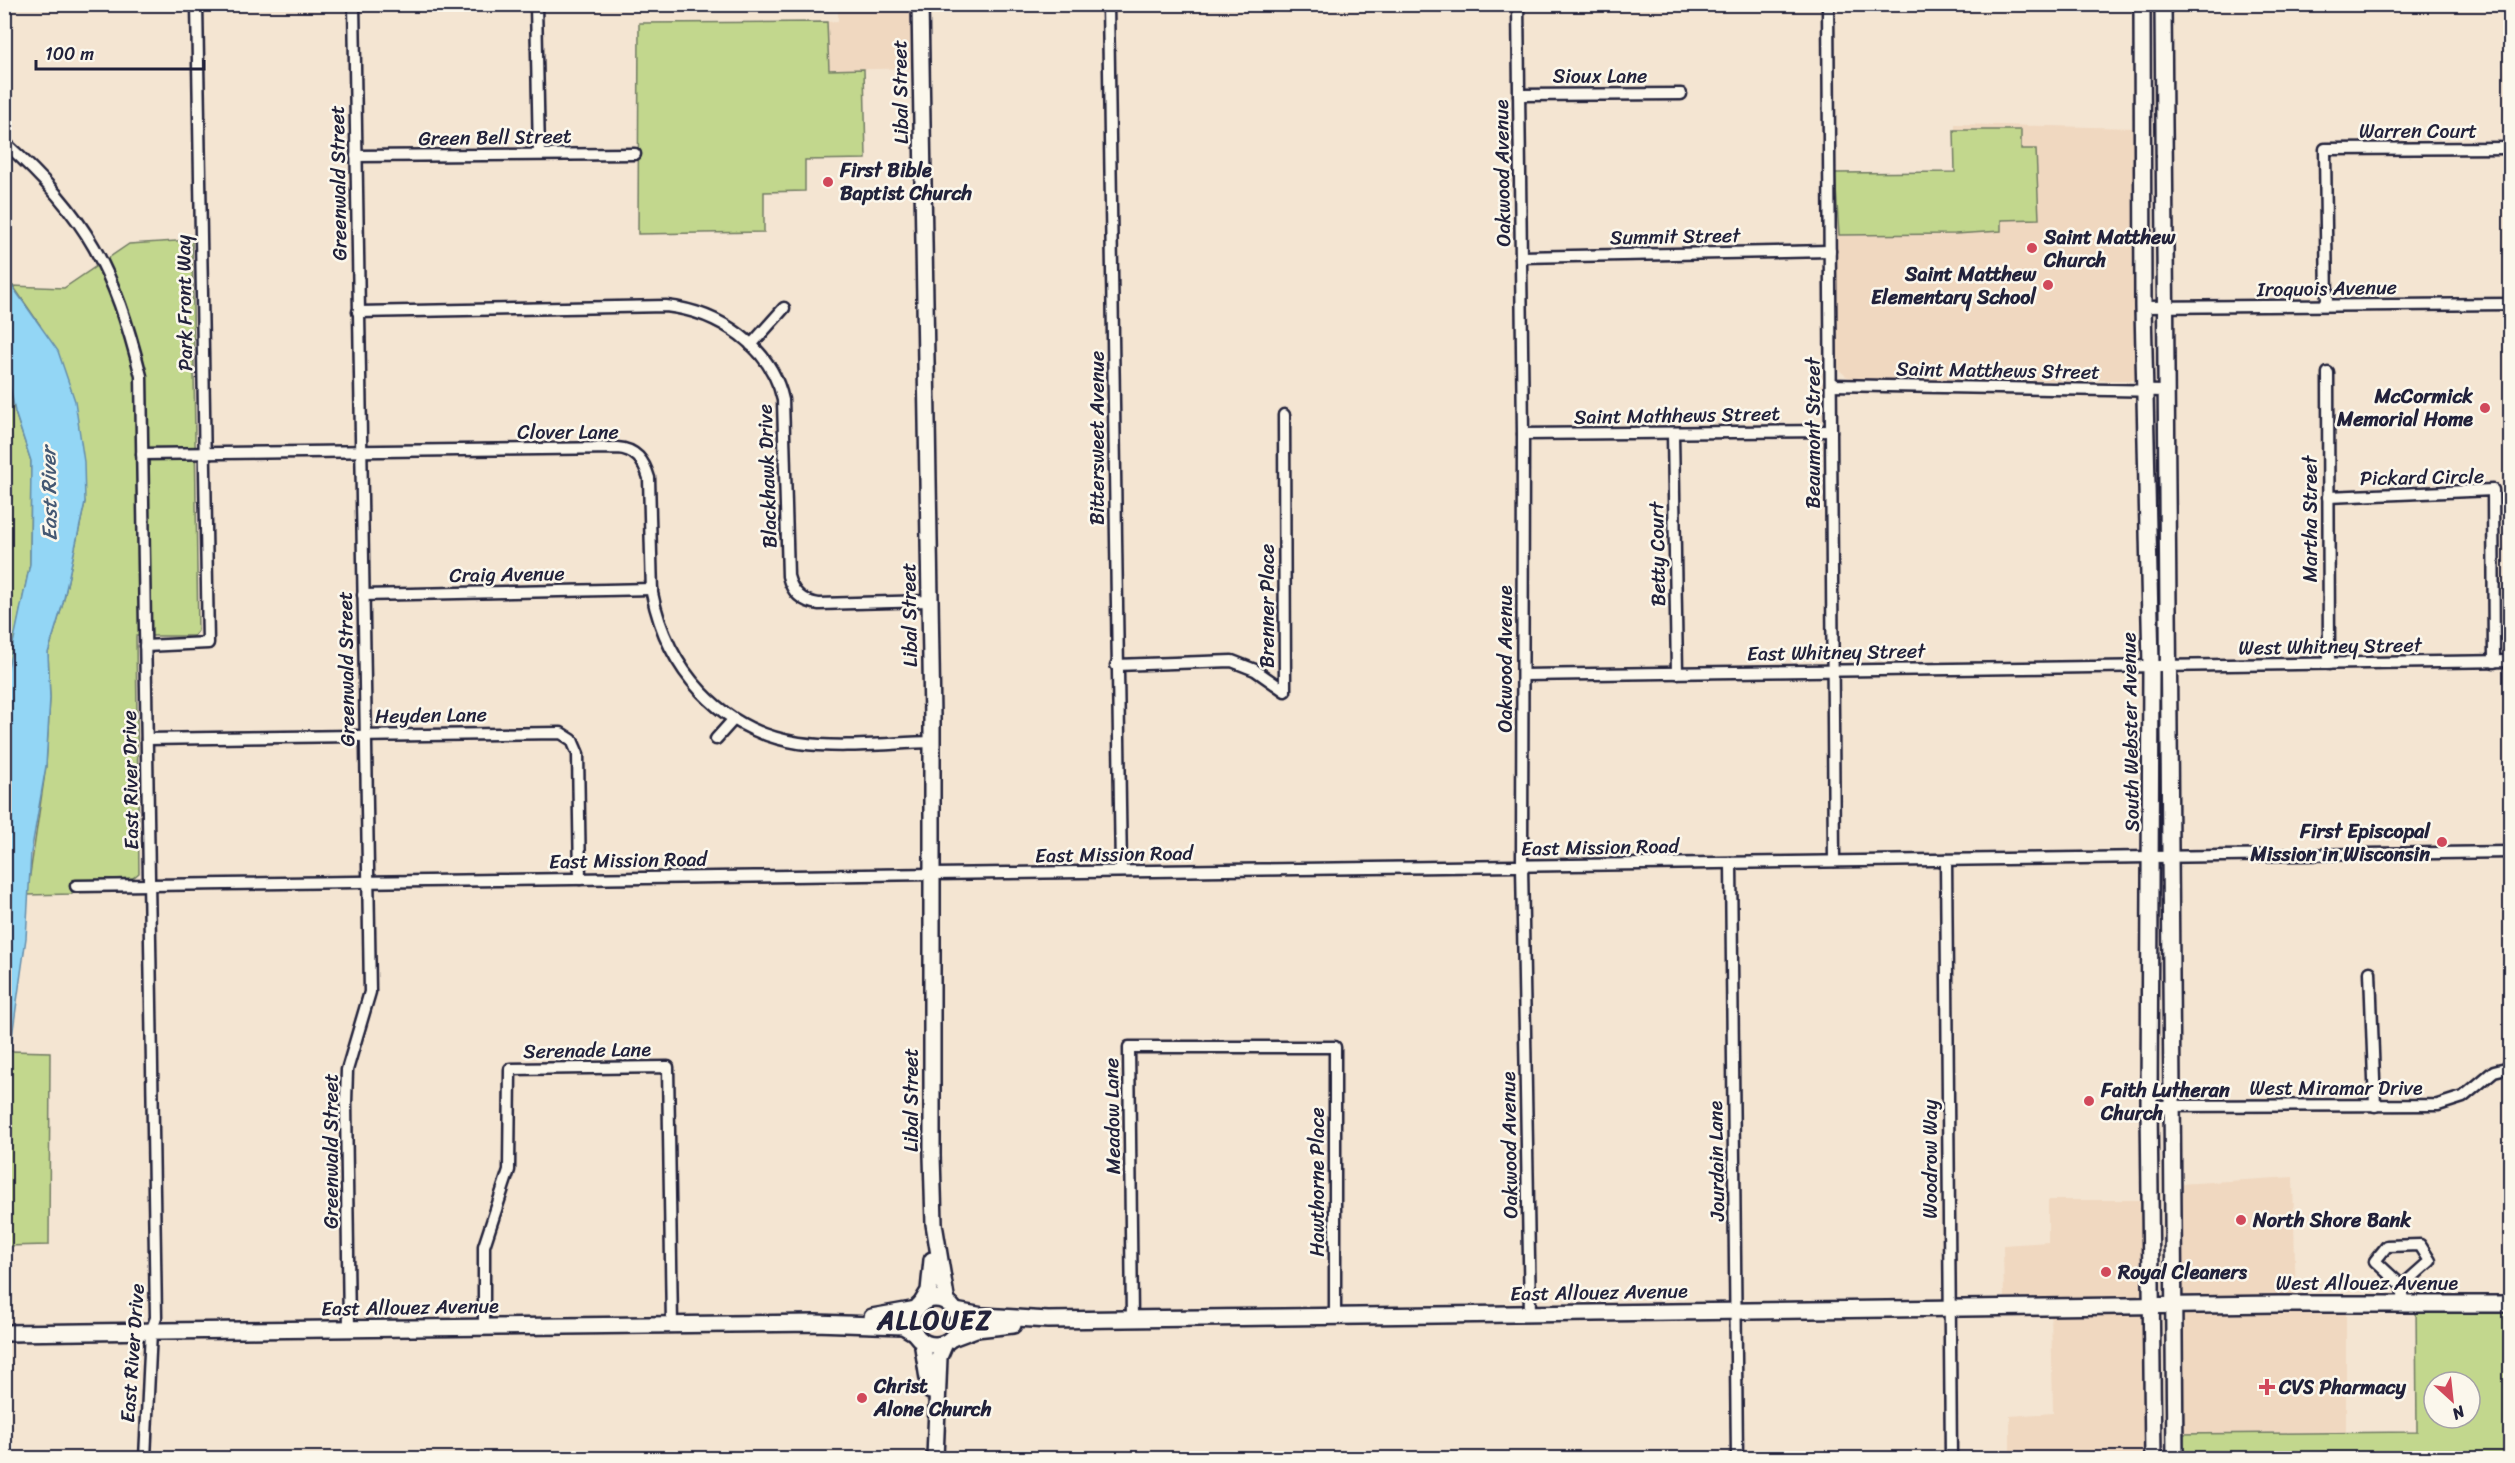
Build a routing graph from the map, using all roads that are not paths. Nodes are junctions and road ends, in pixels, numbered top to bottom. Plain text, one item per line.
1 (197, 4) edge
2 (354, 4) edge
3 (536, 4) edge
4 (920, 4) edge
5 (1108, 4) edge
6 (1518, 4) edge
7 (1828, 4) edge
8 (2142, 4) edge
9 (2163, 4) edge
10 (1682, 94) dead end
11 (1519, 95) junction
12 (4, 142) edge
13 (2511, 148) edge
14 (539, 154) junction
15 (635, 154) dead end
16 (356, 156) junction
17 (1830, 251) junction
18 (1521, 257) junction
19 (2511, 304) edge
20 (2327, 305) junction
21 (2143, 307) junction
22 (784, 308) dead end
23 (2166, 309) junction
24 (358, 312) junction
25 (751, 345) junction
26 (2328, 373) dead end
27 (1831, 385) junction
28 (2145, 391) junction
29 (2165, 391) junction
30 (1284, 415) dead end
31 (1831, 431) junction
32 (1523, 434) junction
33 (1673, 434) junction
34 (360, 452) junction
35 (204, 453) junction
36 (142, 454) junction
37 (2328, 497) junction
38 (652, 590) junction
39 (363, 595) junction
40 (930, 601) junction
41 (145, 646) junction
42 (2511, 661) edge
43 (2494, 662) junction
44 (2329, 664) junction
45 (1116, 665) junction
46 (2151, 665) junction
47 (2169, 665) junction
48 (1833, 671) junction
49 (1677, 673) junction
50 (1522, 675) junction
51 (733, 720) junction
52 (366, 735) junction
53 (147, 739) junction
54 (716, 739) dead end
55 (932, 742) junction
56 (2511, 852) edge
57 (2152, 857) junction
58 (2171, 857) junction
59 (1946, 860) junction
60 (1834, 861) junction
61 (1731, 863) junction
62 (1522, 866) junction
63 (1121, 871) junction
64 (932, 874) junction
65 (580, 879) junction
66 (369, 882) junction
67 (150, 885) junction
68 (76, 886) dead end
69 (2370, 972) dead end
70 (1335, 1047) joint
71 (2511, 1067) edge
72 (2149, 1106) junction
73 (2173, 1106) junction
74 (2375, 1106) junction
75 (934, 1224) junction
76 (2402, 1286) junction
77 (2404, 1303) junction
78 (2511, 1304) edge
79 (2174, 1305) junction
80 (2151, 1306) junction
81 (919, 1307) junction
82 (951, 1307) junction
83 (1950, 1309) junction
84 (1736, 1311) junction
85 (1530, 1314) junction
86 (1335, 1316) junction
87 (1132, 1318) junction
88 (1048, 1320) junction
89 (815, 1323) junction
90 (672, 1324) junction
91 (484, 1327) junction
92 (350, 1329) junction
93 (151, 1331) junction
94 (4, 1333) edge
95 (919, 1337) junction
96 (948, 1340) junction
97 (935, 1455) edge
98 (145, 1458) edge
99 (1737, 1458) edge
100 (1951, 1458) edge
101 (2153, 1458) edge
102 (2175, 1458) edge

1 - 35 street, Park Front Way
2 - 16 street, Greenwald Street
3 - 14 street
4 - 40 street, Libal Street
5 - 45 street, Bittersweet Avenue
6 - 11 street, Oakwood Avenue
7 - 17 street, Beaumont Street
8 - 21 street, South Webster Avenue
9 - 23 street, South Webster Avenue
10 - 11 street, Sioux Lane
11 - 18 street, Oakwood Avenue
12 - 36 street, East River Drive
13 - 20 street, Warren Court
14 - 15 street, Green Bell Street
14 - 16 street, Green Bell Street
16 - 24 street, Greenwald Street
17 - 18 street, Summit Street
17 - 27 street, Beaumont Street
18 - 32 street, Oakwood Avenue
19 - 20 street, Iroquois Avenue
20 - 23 street, Iroquois Avenue
21 - 23 street, Iroquois Avenue
21 - 28 street, South Webster Avenue
22 - 25 street
23 - 29 street, South Webster Avenue
24 - 25 street, Blackhawk Drive
24 - 34 street, Greenwald Street
25 - 40 street, Blackhawk Drive
26 - 37 street, Martha Street
27 - 28 street, Saint Matthews Street
27 - 31 street, Beaumont Street
28 - 29 street, Saint Matthews Street
28 - 46 street, South Webster Avenue
29 - 47 street, South Webster Avenue
30 - 45 street, Brenner Place
31 - 33 street, Saint Mathhews Street
31 - 48 street, Beaumont Street
32 - 33 street, Saint Mathhews Street
32 - 50 street, Oakwood Avenue
33 - 49 street, Betty Court
34 - 35 street, Clover Lane
34 - 38 street, Clover Lane
34 - 39 street, Greenwald Street
35 - 36 street, Clover Lane
35 - 41 street, Park Front Way
36 - 41 street, East River Drive
37 - 43 street, Pickard Circle
37 - 44 street, Martha Street
38 - 39 street, Craig Avenue
38 - 51 street, Clover Lane
39 - 52 street, Greenwald Street
40 - 55 street, Libal Street
41 - 53 street, East River Drive
42 - 43 street, West Whitney Street
43 - 44 street, West Whitney Street
44 - 47 street, West Whitney Street
45 - 63 street, Bittersweet Avenue
46 - 47 street, West Whitney Street
46 - 48 street, East Whitney Street
46 - 57 street, South Webster Avenue
47 - 58 street, South Webster Avenue
48 - 49 street, East Whitney Street
48 - 60 street, Beaumont Street
49 - 50 street, East Whitney Street
50 - 62 street, Oakwood Avenue
51 - 54 street
51 - 55 street, Clover Lane
52 - 53 street, Heyden Lane
52 - 65 street, Heyden Lane
52 - 66 street, Greenwald Street
53 - 67 street, East River Drive
55 - 64 street, Libal Street
56 - 58 street, East Mission Road
57 - 58 street, East Mission Road
57 - 59 street, East Mission Road
57 - 72 street, South Webster Avenue
58 - 73 street, South Webster Avenue
59 - 60 street, East Mission Road
59 - 83 street, Woodrow Way
60 - 61 street, East Mission Road
61 - 62 street, East Mission Road
61 - 84 street, Jourdain Lane
62 - 63 street, East Mission Road
62 - 85 street, Oakwood Avenue
63 - 64 street, East Mission Road
64 - 65 street, East Mission Road
64 - 75 street, Libal Street
65 - 66 street, East Mission Road
66 - 67 street, East Mission Road
66 - 92 street, Greenwald Street
67 - 68 street, East Mission Road
67 - 93 street, East River Drive
69 - 74 street
70 - 86 street, Hawthorne Place
70 - 87 street, Meadow Lane
71 - 74 street, West Miramar Drive
72 - 73 street, West Miramar Drive
72 - 80 street, South Webster Avenue
73 - 74 street, West Miramar Drive
73 - 79 street, South Webster Avenue
75 - 81 street, Libal Street
75 - 82 street, Libal Street
76 - 76 street
76 - 77 street
77 - 78 street, West Allouez Avenue
77 - 79 street, West Allouez Avenue
79 - 80 street, West Allouez Avenue
79 - 102 street, South Webster Avenue
80 - 83 street, East Allouez Avenue
80 - 101 street, South Webster Avenue
81 - 82 street
81 - 89 street, East Allouez Avenue
81 - 95 street
82 - 88 street, East Allouez Avenue
82 - 96 street
83 - 84 street, East Allouez Avenue
83 - 100 street, Woodrow Way
84 - 85 street, East Allouez Avenue
84 - 99 street, Jourdain Lane
85 - 86 street, East Allouez Avenue
86 - 87 street, East Allouez Avenue
87 - 88 street, East Allouez Avenue
88 - 96 street, East Allouez Avenue
89 - 90 street, East Allouez Avenue
89 - 95 street, East Allouez Avenue
90 - 91 street, East Allouez Avenue
90 - 91 street, Serenade Lane
91 - 92 street, East Allouez Avenue
92 - 93 street, East Allouez Avenue
93 - 94 street, East Allouez Avenue
93 - 98 street, East River Drive
95 - 96 street
95 - 97 street
96 - 97 street

